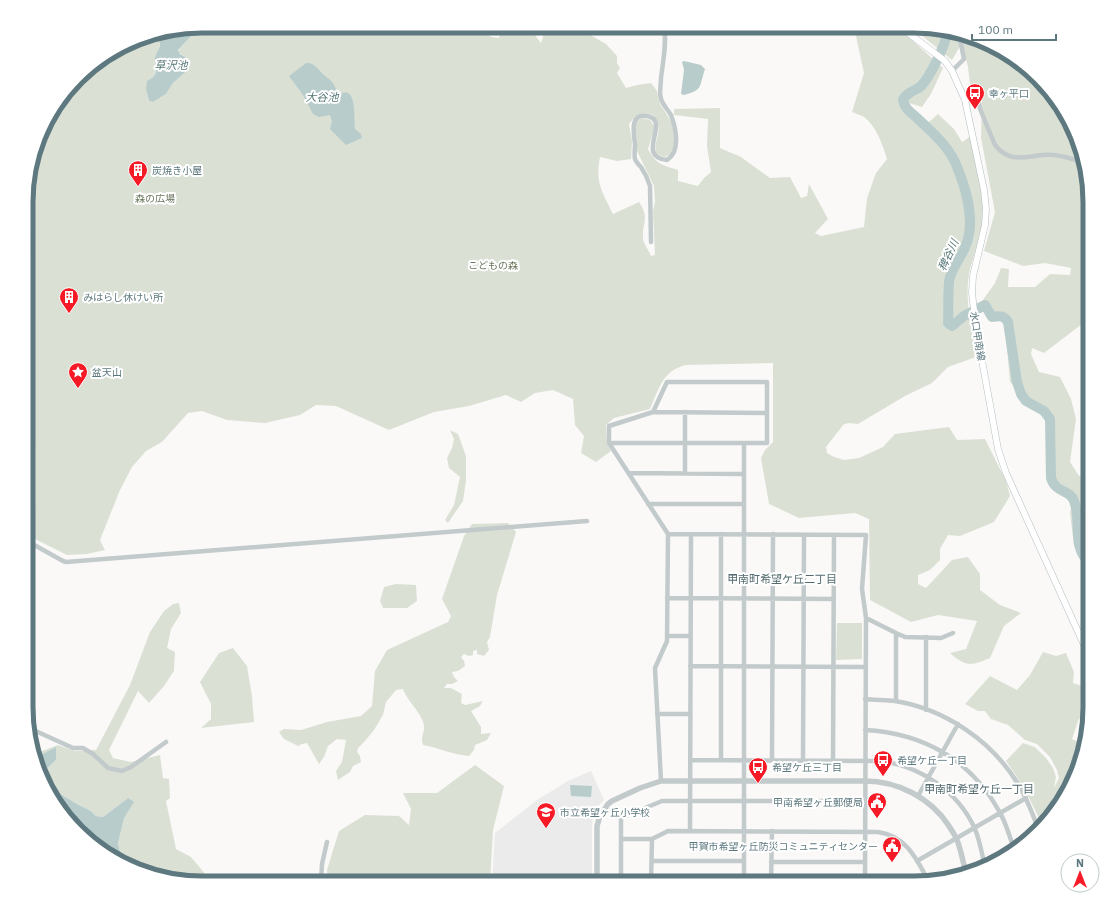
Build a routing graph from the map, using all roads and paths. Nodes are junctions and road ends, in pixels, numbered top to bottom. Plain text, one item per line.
1 (664, 33) edge
2 (908, 33) edge
3 (960, 40) edge
4 (952, 71) junction
5 (965, 100) junction
6 (1078, 161) edge
7 (651, 242) dead end
8 (653, 412) junction
9 (685, 412) junction
10 (767, 413) junction
11 (610, 442) junction
12 (685, 443) junction
13 (744, 443) junction
14 (629, 473) junction
15 (684, 473) junction
16 (744, 474) junction
17 (648, 504) junction
18 (744, 504) junction
19 (587, 521) dead end
20 (668, 534) junction
21 (691, 534) junction
22 (721, 534) junction
23 (744, 534) junction
24 (773, 534) junction
25 (804, 535) junction
26 (834, 535) junction
27 (33, 544) edge
28 (667, 598) junction
29 (691, 598) junction
30 (721, 598) junction
31 (744, 598) junction
32 (773, 598) junction
33 (803, 598) junction
34 (834, 598) junction
35 (866, 618) junction
36 (896, 634) junction
37 (953, 634) dead end
38 (668, 636) junction
39 (690, 636) junction
40 (926, 638) junction
41 (1083, 643) edge
42 (690, 666) junction
43 (721, 666) junction
44 (865, 666) junction
45 (744, 667) junction
46 (773, 667) junction
47 (803, 667) junction
48 (834, 667) junction
49 (865, 699) junction
50 (896, 702) junction
51 (926, 710) junction
52 (657, 714) junction
53 (690, 714) junction
54 (958, 724) junction
55 (34, 730) edge
56 (865, 730) junction
57 (166, 742) dead end
58 (942, 751) junction
59 (690, 760) junction
60 (721, 760) junction
61 (744, 760) junction
62 (772, 760) junction
63 (803, 760) junction
64 (833, 760) junction
65 (865, 761) junction
66 (928, 777) junction
67 (744, 780) junction
68 (661, 781) junction
69 (690, 781) junction
70 (865, 781) junction
71 (918, 796) junction
72 (1026, 798) junction
73 (690, 800) junction
74 (744, 801) junction
75 (865, 801) junction
76 (1000, 813) junction
77 (1036, 824) edge
78 (974, 828) junction
79 (690, 831) junction
80 (744, 831) junction
81 (772, 831) junction
82 (865, 831) junction
83 (956, 838) junction
84 (622, 839) junction
85 (652, 839) junction
86 (327, 842) dead end
87 (1013, 844) edge
88 (652, 861) junction
89 (917, 861) junction
90 (983, 861) edge
91 (744, 862) junction
92 (771, 862) junction
93 (864, 862) junction
94 (965, 868) edge
95 (321, 876) edge
96 (597, 876) edge
97 (621, 876) edge
98 (652, 876) edge
99 (744, 876) edge
100 (771, 876) edge
101 (865, 876) edge
102 (926, 876) edge

1 - 7 street
2 - 4 main road, 水口甲南線
3 - 4 street
4 - 5 main road, 水口甲南線
5 - 6 street
5 - 41 main road, 水口甲南線
8 - 9 street
8 - 10 street
8 - 11 street
9 - 10 street
9 - 12 street
10 - 13 street
11 - 12 street
11 - 14 street
12 - 13 street
12 - 15 street
13 - 16 street
14 - 15 street
14 - 17 street
15 - 16 street
16 - 18 street
17 - 18 street
17 - 20 street
18 - 23 street
19 - 27 street
20 - 21 street
20 - 28 street
21 - 22 street
21 - 29 street
22 - 23 street
22 - 30 street
23 - 24 street
23 - 31 street
24 - 25 street
24 - 32 street
25 - 26 street
25 - 33 street
26 - 34 street
26 - 35 street
28 - 29 street
28 - 38 street
29 - 30 street
29 - 39 street
30 - 31 street
30 - 43 street
31 - 32 street
31 - 45 street
32 - 33 street
32 - 46 street
33 - 34 street
33 - 47 street
34 - 48 street
35 - 36 street
35 - 44 street
36 - 40 street
36 - 50 street
37 - 40 street
38 - 39 street
38 - 52 street
39 - 42 street
40 - 51 street
42 - 43 street
42 - 53 street
43 - 45 street
43 - 60 street
44 - 48 street
44 - 49 street
45 - 46 street
45 - 61 street
46 - 47 street
46 - 62 street
47 - 48 street
47 - 63 street
48 - 64 street
49 - 50 street
49 - 56 street
50 - 51 street
51 - 54 street
52 - 53 street
52 - 68 street
53 - 59 street
54 - 58 street
54 - 72 street
55 - 57 street
56 - 58 street
56 - 65 street
58 - 66 street
58 - 76 street
59 - 60 street
59 - 69 street
60 - 61 street
61 - 62 street
61 - 67 street
62 - 63 street
63 - 64 street
64 - 65 street
65 - 66 street
65 - 70 street
66 - 71 street
66 - 78 street
67 - 69 street
67 - 70 street
67 - 74 street
68 - 69 street
68 - 96 street
69 - 73 street
70 - 71 street
70 - 75 street
71 - 83 street
72 - 76 street
72 - 77 street
73 - 74 street
73 - 79 street
73 - 84 street
74 - 75 street
74 - 80 street
75 - 82 street
76 - 78 street
76 - 87 street
78 - 83 street
78 - 90 street
79 - 80 street
79 - 85 street
80 - 81 street
80 - 91 street
81 - 82 street
81 - 92 street
82 - 89 street
82 - 93 street
83 - 89 street
83 - 94 street
84 - 85 street
84 - 97 street
85 - 88 street
86 - 95 street
88 - 91 street
88 - 98 street
89 - 102 street
91 - 99 street
92 - 93 street
92 - 100 street
93 - 101 street

